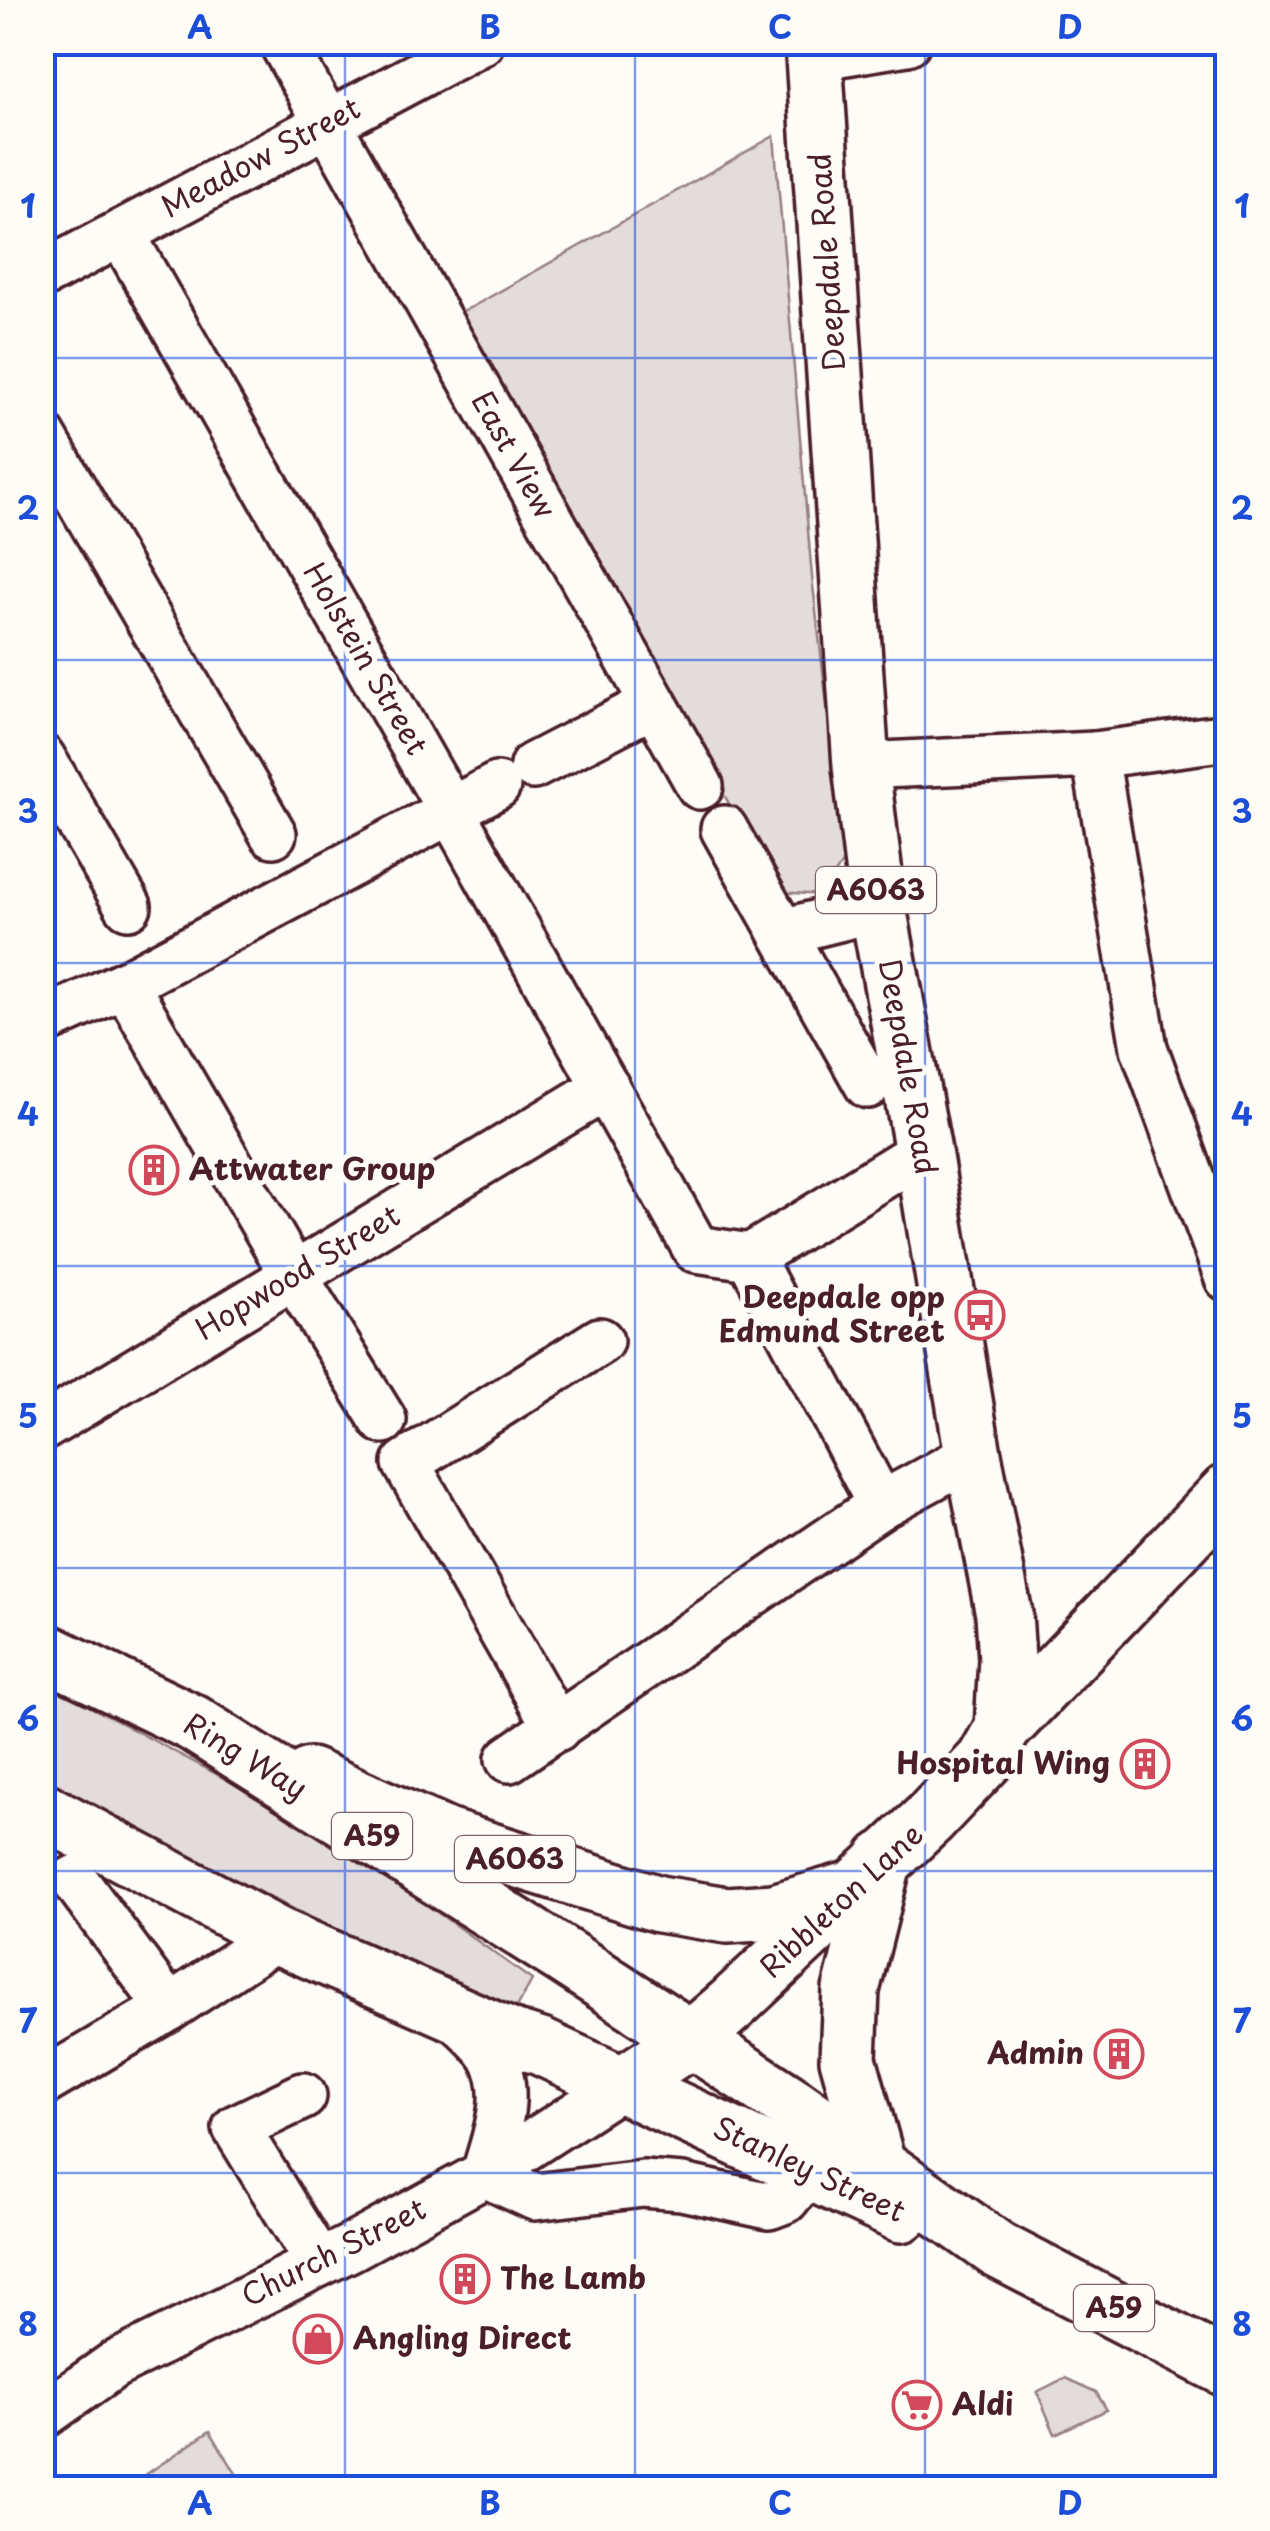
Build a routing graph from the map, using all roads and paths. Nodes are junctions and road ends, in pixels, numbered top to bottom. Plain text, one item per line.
1 (282, 42) edge
2 (481, 42) edge
3 (907, 42) edge
4 (814, 50) edge
5 (326, 123) junction
6 (121, 233) junction
7 (42, 275) edge
8 (42, 436) edge
9 (653, 704) junction
10 (1228, 737) edge
11 (1095, 755) junction
12 (42, 758) edge
13 (861, 766) junction
14 (700, 786) dead end
15 (452, 811) junction
16 (724, 829) dead end
17 (273, 834) dead end
18 (128, 906) dead end
19 (878, 908) junction
20 (782, 932) junction
21 (125, 984) junction
22 (42, 1022) edge
23 (868, 1085) dead end
24 (606, 1087) junction
25 (923, 1151) junction
26 (750, 1257) junction
27 (294, 1276) junction
28 (1228, 1278) edge
29 (600, 1341) dead end
30 (383, 1420) dead end
31 (42, 1428) edge
32 (973, 1455) junction
33 (1228, 1492) edge
34 (881, 1505) junction
35 (1004, 1614) junction
36 (1096, 1630) junction
37 (42, 1650) edge
38 (193, 1723) junction
39 (557, 1728) junction
40 (1002, 1728) junction
41 (509, 1759) dead end
42 (42, 1810) edge
43 (869, 1874) junction
44 (74, 1879) dead end
45 (278, 1936) junction
46 (169, 2008) junction
47 (447, 2008) junction
48 (693, 2038) junction
49 (42, 2084) edge
50 (622, 2085) junction
51 (303, 2096) dead end
52 (878, 2167) junction
53 (810, 2170) junction
54 (485, 2174) junction
55 (998, 2250) junction
56 (318, 2263) junction
57 (1228, 2369) edge
58 (42, 2416) edge

1 - 5 street, East View
2 - 5 street, Meadow Street
3 - 4 street
4 - 13 main road, Deepdale Road / A6063
5 - 6 street, Meadow Street
5 - 9 street, East View
6 - 7 street, Meadow Street
6 - 15 street, Holstein Street
8 - 17 street
9 - 14 street, East View
9 - 15 street
10 - 11 street
11 - 13 street
11 - 28 street
12 - 18 street
13 - 19 main road, Deepdale Road / A6063
15 - 21 street
15 - 24 street, Holstein Street
16 - 20 street
19 - 20 street
19 - 25 main road, Deepdale Road / A6063
20 - 23 street
21 - 22 street
21 - 27 street
24 - 26 street, Holstein Street
24 - 27 street, Hopwood Street
25 - 26 street
25 - 32 main road, Deepdale Road / A6063
26 - 34 street
27 - 30 street
27 - 31 street, Hopwood Street
29 - 39 street
32 - 34 street
32 - 35 main road, Deepdale Road / A6063
33 - 36 main road, Ribbleton Lane
34 - 39 street
35 - 36 main road
35 - 40 main road, Deepdale Road / A6063
36 - 40 main road, Ribbleton Lane
37 - 38 main road, Ring Way / A59
38 - 43 main road, A6063
38 - 48 main road, Ring Way / A59
39 - 41 street
40 - 43 main road, Ribbleton Lane / A6063
42 - 45 main road, A59
43 - 48 main road, Ribbleton Lane / A6063
43 - 52 main road
44 - 46 street
45 - 46 street
45 - 47 main road, A59
46 - 49 street
47 - 50 main road, A59
47 - 54 street
48 - 50 main road, Ribbleton Lane
48 - 52 main road, Stanley Street / A59
50 - 53 main road, Stanley Street / A59
50 - 54 street, Church Street
51 - 56 street
52 - 55 main road, Stanley Street / A59
53 - 54 street
53 - 55 main road, Stanley Street / A59
54 - 56 street, Church Street
55 - 57 main road, Stanley Street / A59
56 - 58 street, Church Street

